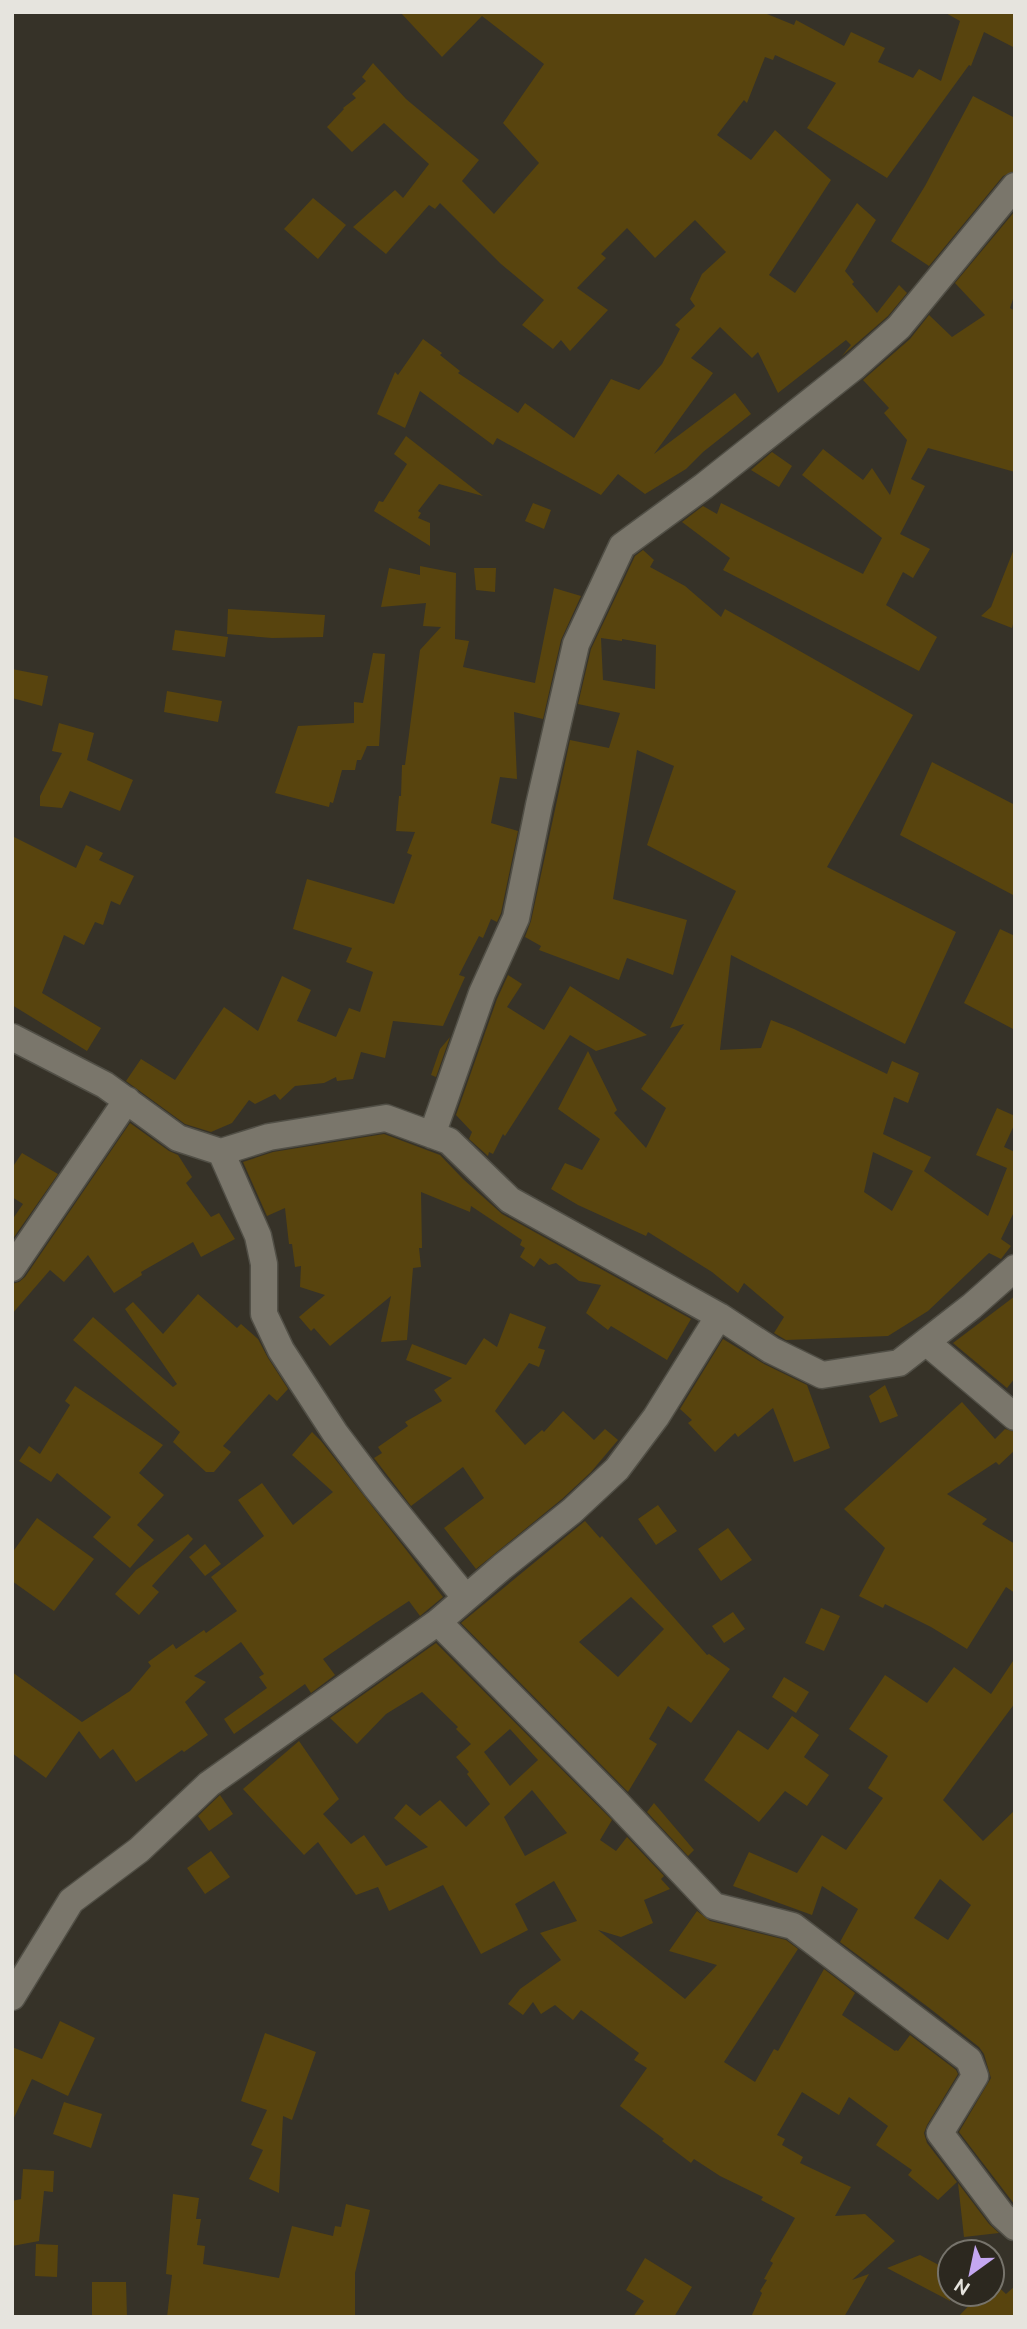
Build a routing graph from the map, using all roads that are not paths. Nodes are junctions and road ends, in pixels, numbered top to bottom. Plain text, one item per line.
1 (1015, 186) edge
2 (12, 1037) edge
3 (127, 1100) junction
4 (432, 1135) junction
5 (221, 1152) junction
6 (12, 1268) edge
7 (1015, 1268) edge
8 (719, 1316) junction
9 (926, 1342) junction
10 (1015, 1417) edge
11 (466, 1598) junction
12 (438, 1622) junction
13 (12, 1997) edge
14 (1015, 2227) edge

1 - 4 street
2 - 3 street
3 - 5 street
3 - 6 street
4 - 5 street
4 - 8 street
5 - 11 street
7 - 9 street
8 - 9 street
8 - 11 street
9 - 10 street
11 - 12 street
12 - 13 street
12 - 14 street

